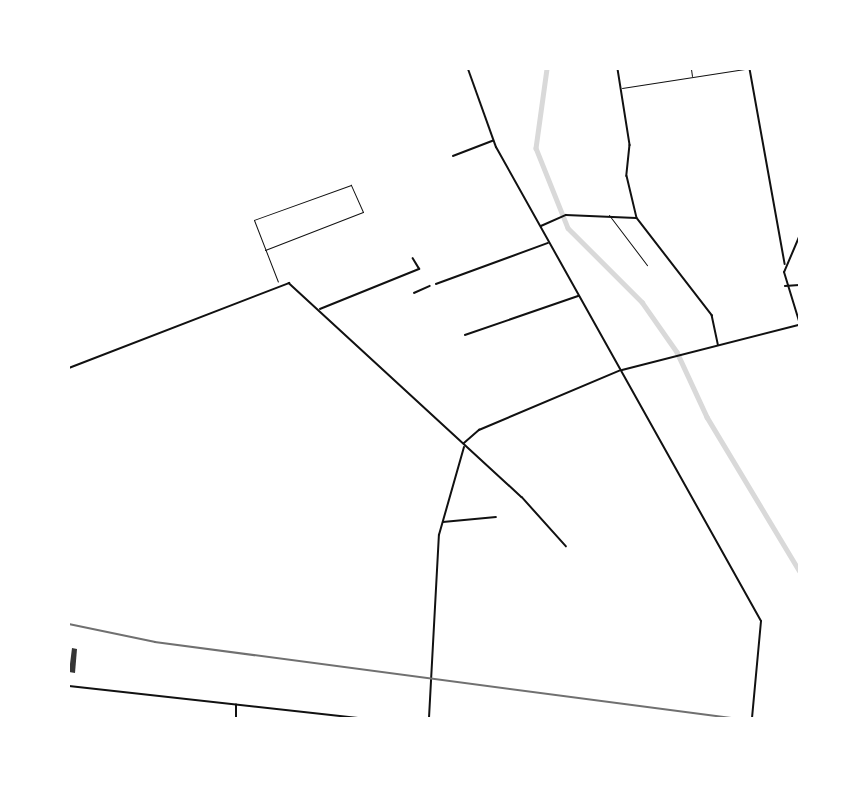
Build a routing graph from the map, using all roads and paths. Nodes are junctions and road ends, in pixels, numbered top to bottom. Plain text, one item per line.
1 (468, 69) edge
2 (618, 69) edge
3 (691, 69) edge
4 (745, 69) edge
5 (750, 69) edge
6 (692, 77) junction
7 (621, 88) junction
8 (493, 140) junction
9 (453, 156) dead end
10 (609, 215) junction
11 (637, 218) junction
12 (540, 226) junction
13 (799, 237) edge
14 (549, 243) junction
15 (265, 250) junction
16 (413, 259) dead end
17 (785, 264) junction
18 (647, 265) dead end
19 (436, 284) dead end
20 (799, 285) edge
21 (279, 286) junction
22 (430, 286) dead end
23 (785, 286) junction
24 (414, 292) dead end
25 (579, 295) junction
26 (319, 309) junction
27 (799, 323) edge
28 (465, 334) dead end
29 (718, 344) junction
30 (69, 368) edge
31 (620, 370) junction
32 (464, 445) junction
33 (496, 517) dead end
34 (442, 522) junction
35 (566, 546) dead end
36 (69, 686) edge
37 (236, 704) junction
38 (236, 718) edge
39 (360, 718) edge
40 (429, 718) edge
41 (752, 718) edge

1 - 8 street
2 - 7 street
3 - 6 lane
4 - 6 lane
5 - 17 street
6 - 7 lane
7 - 11 street
8 - 9 street
8 - 12 street
10 - 11 street
10 - 12 street
10 - 18 lane
11 - 29 street
12 - 14 street
13 - 17 street
14 - 19 street
14 - 25 street
15 - 15 path
15 - 21 path
16 - 26 street
17 - 23 street
20 - 23 street
21 - 26 street
21 - 30 street
22 - 24 street
23 - 27 street
25 - 28 street
25 - 31 street
26 - 32 street
27 - 29 street
29 - 31 street
31 - 32 street
31 - 41 street
32 - 34 street
32 - 35 street
33 - 34 street
34 - 40 street
36 - 37 street
37 - 38 street
37 - 39 street

